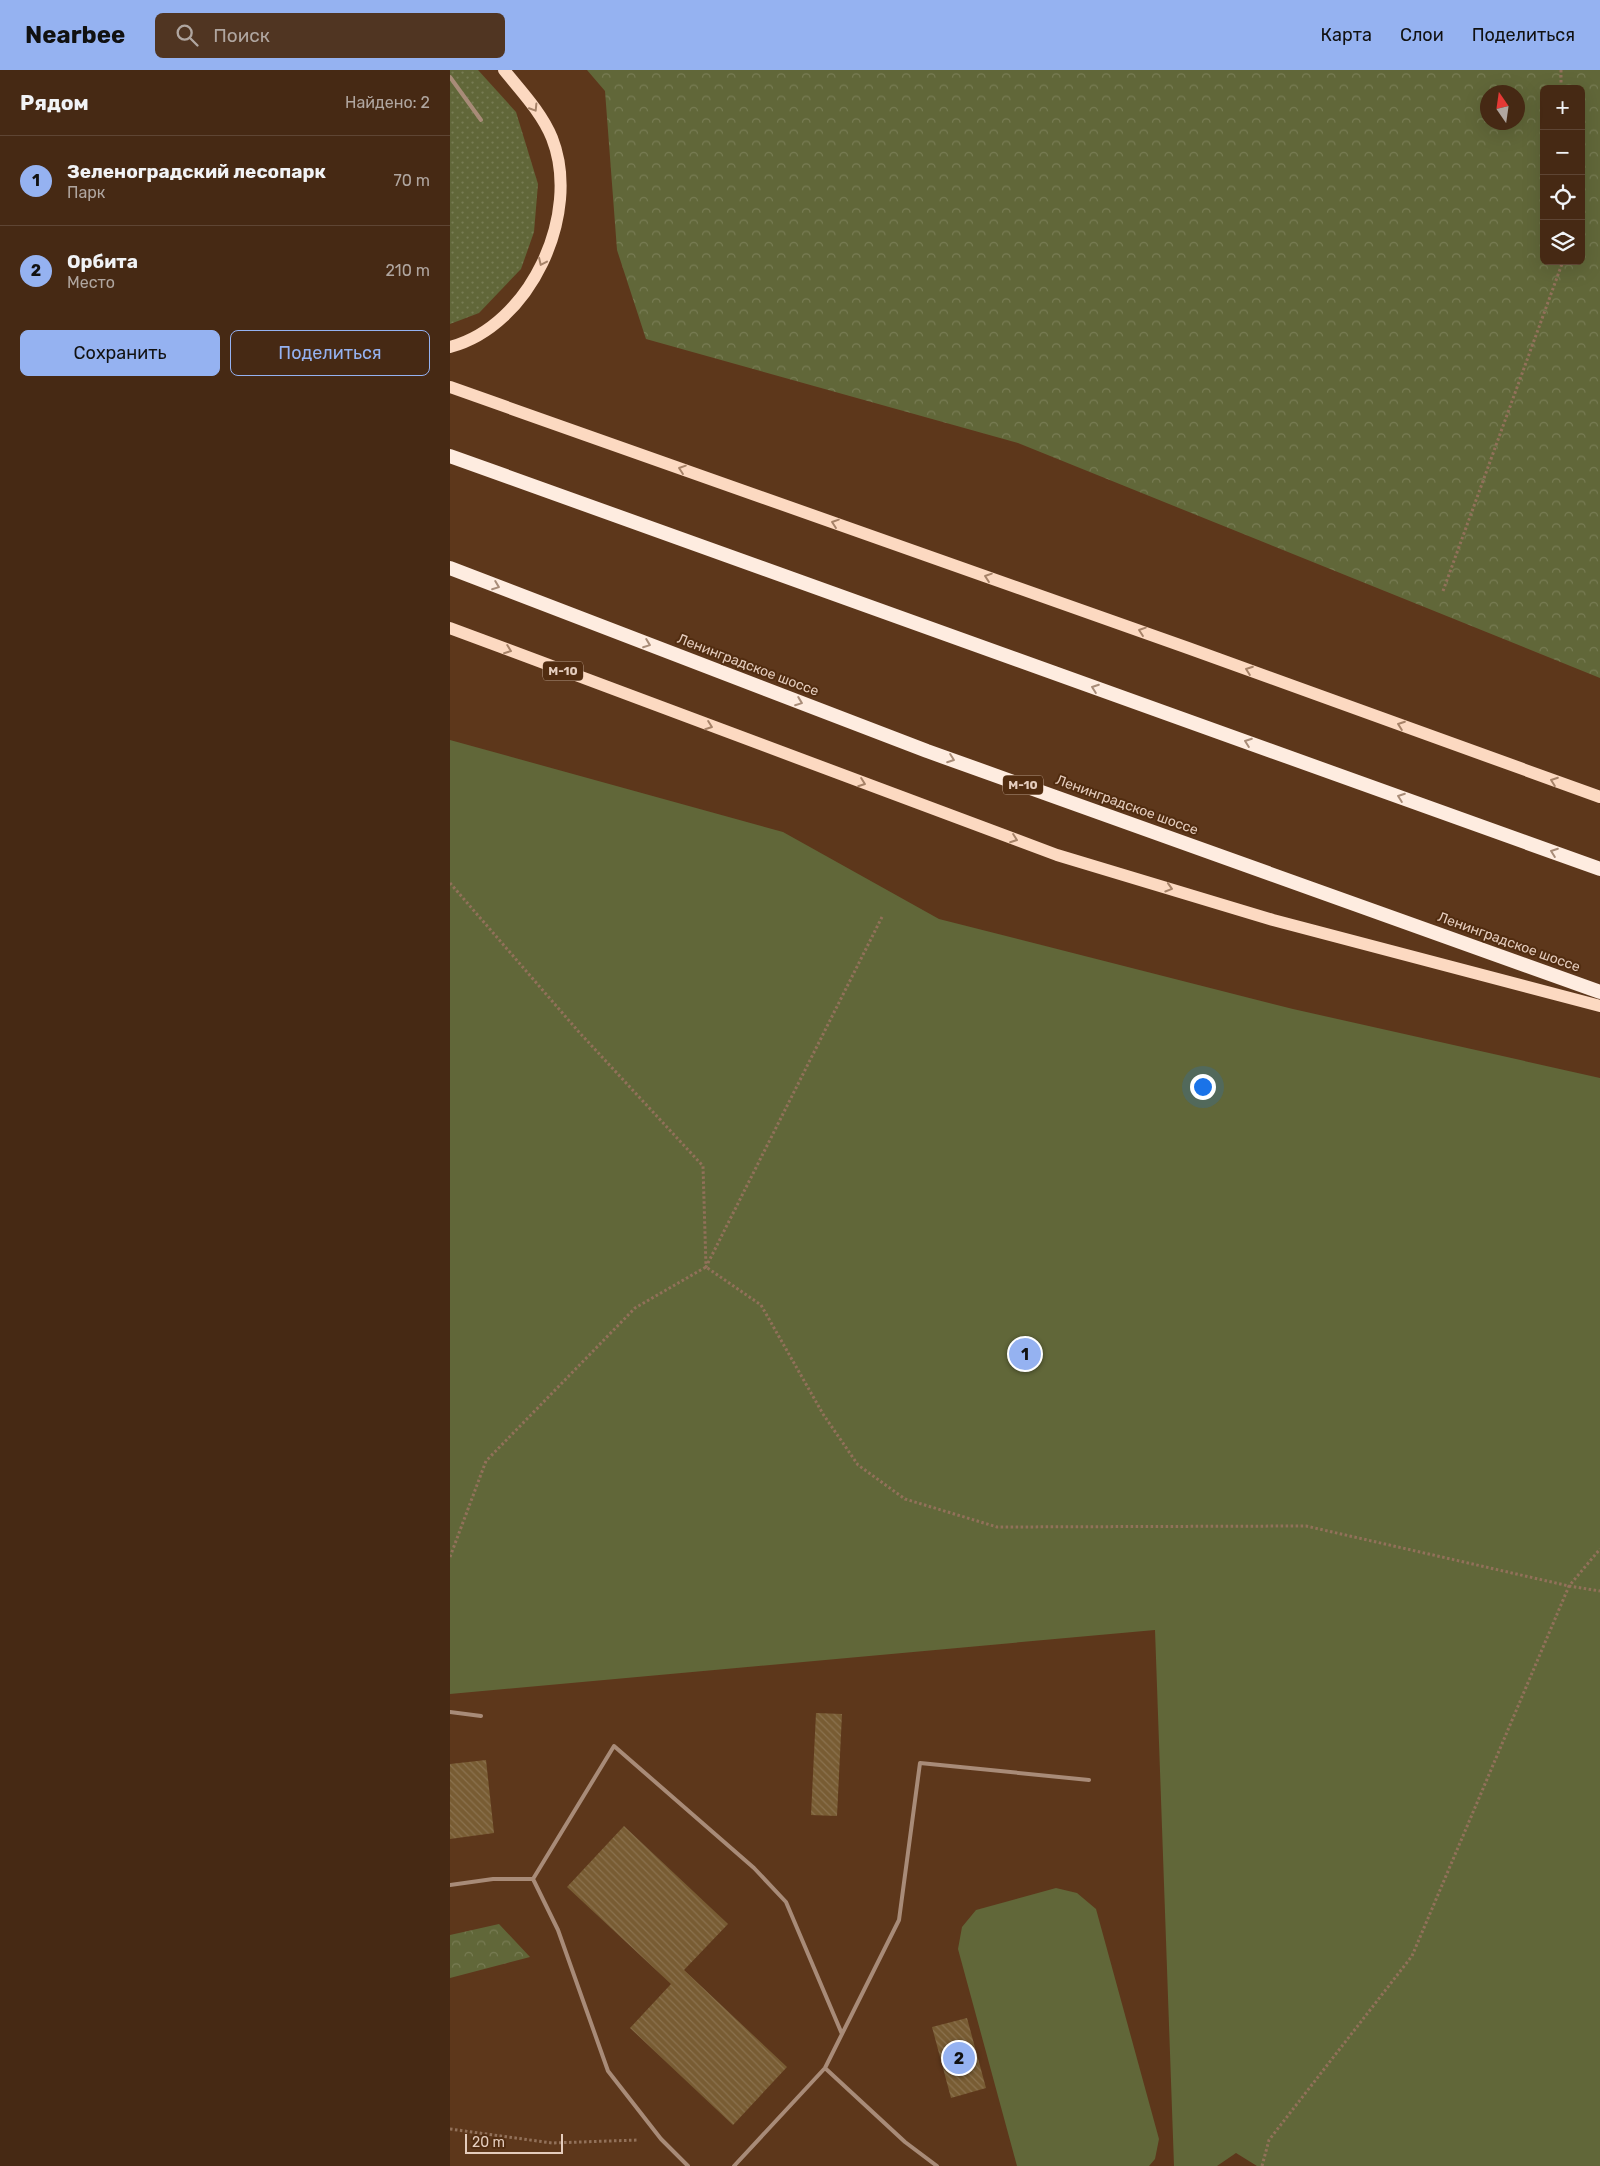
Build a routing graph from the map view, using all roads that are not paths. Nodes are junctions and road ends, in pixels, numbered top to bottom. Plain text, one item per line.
1 (504, 70) edge
2 (450, 77) edge
3 (481, 120) dead end
4 (450, 347) edge
5 (450, 387) edge
6 (450, 456) edge
7 (450, 568) edge
8 (454, 631) edge
9 (1600, 797) edge
10 (1600, 868) edge
11 (1600, 992) edge
12 (1600, 1006) edge
13 (450, 1712) edge
14 (481, 1716) dead end
15 (1089, 1780) dead end
16 (533, 1879) junction
17 (450, 1885) edge
18 (842, 2034) junction
19 (825, 2068) junction
20 (688, 2166) edge
21 (734, 2166) edge
22 (937, 2166) edge

1 -> 4 main road
2 - 3 lane
9 -> 5 main road
10 -> 6 highway
7 -> 11 highway, Ленинградское шоссе / М-10
8 -> 12 main road, М-10
13 - 14 lane
15 - 18 lane
16 - 17 lane
16 - 18 lane
16 - 20 lane
18 - 19 lane
19 - 21 lane
19 - 22 lane

